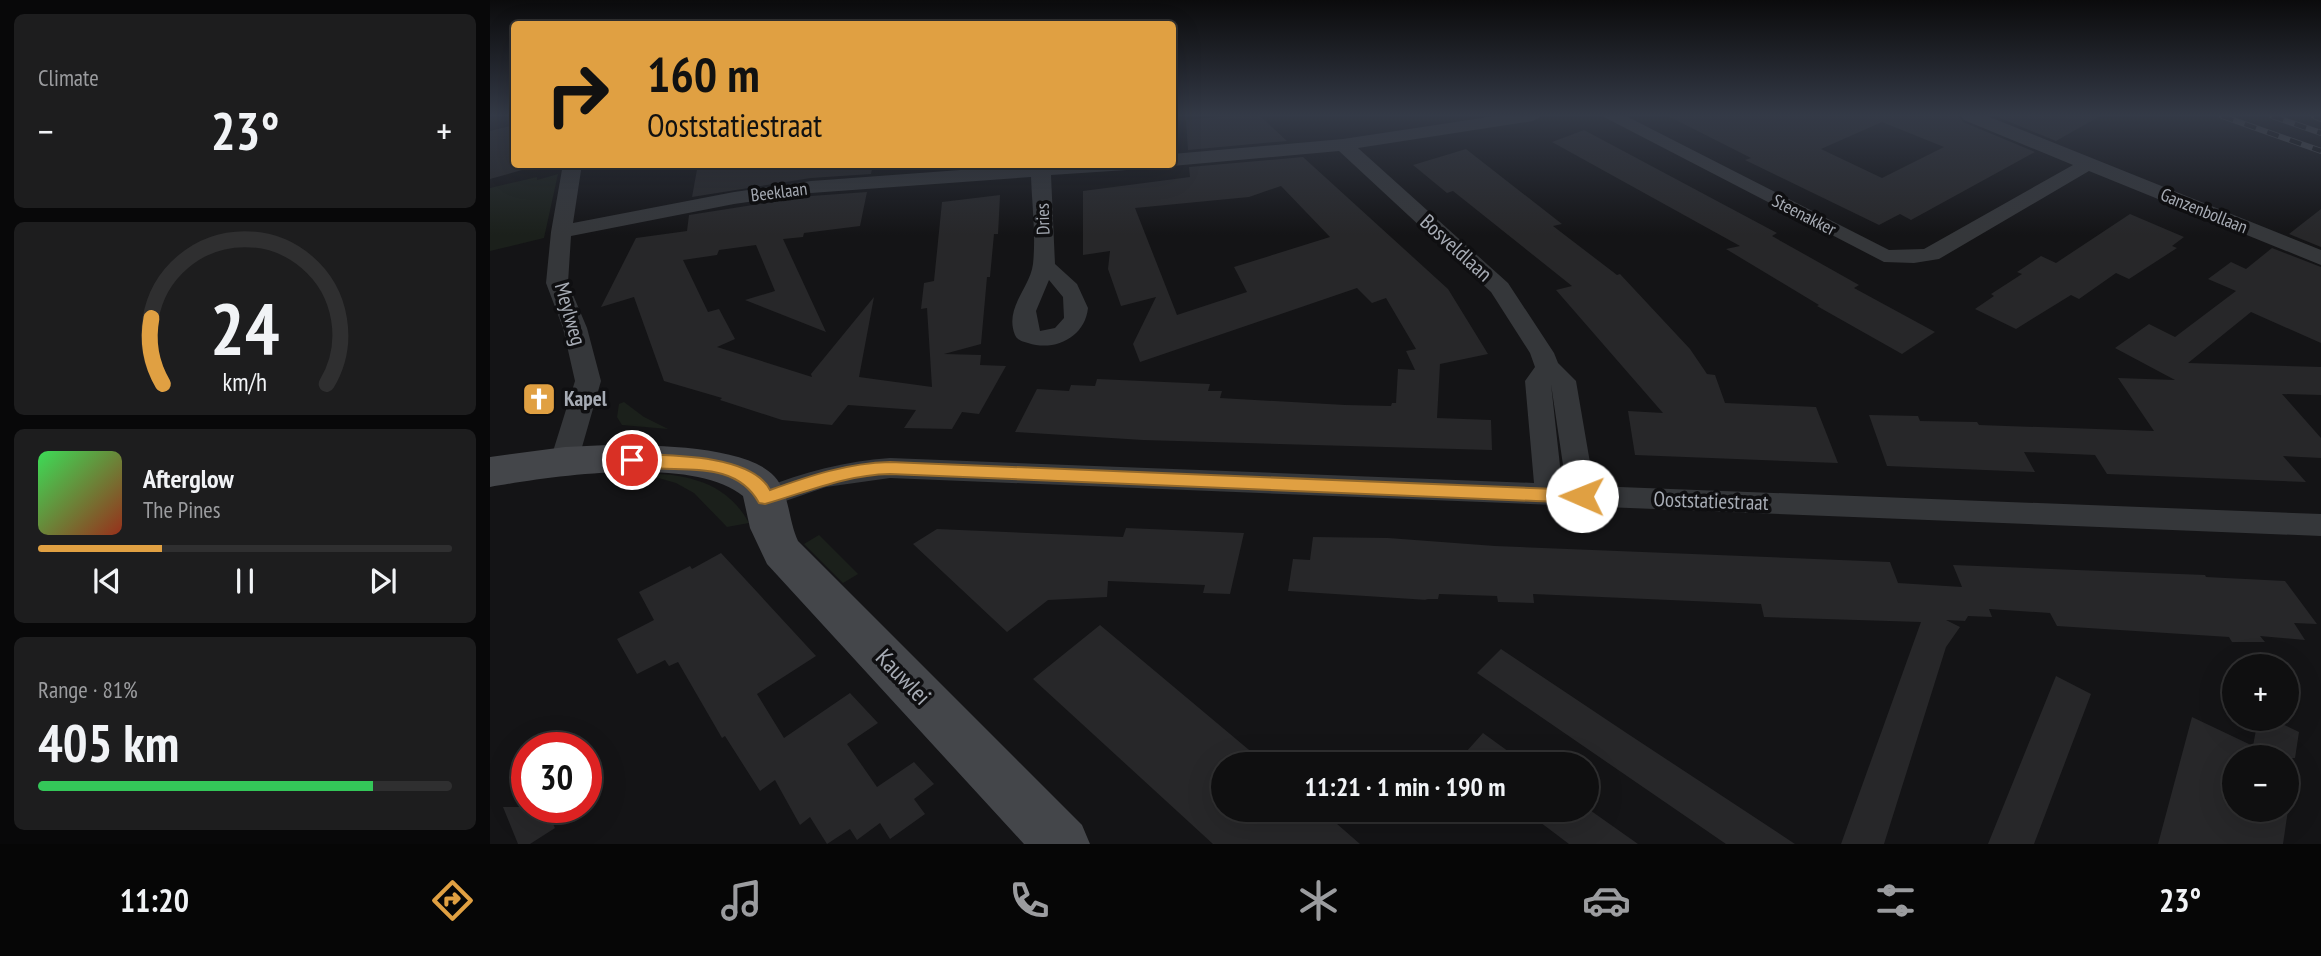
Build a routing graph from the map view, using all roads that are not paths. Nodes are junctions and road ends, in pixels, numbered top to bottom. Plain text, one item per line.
1 (1225, 155) edge
2 (1354, 155) edge
3 (1686, 155) edge
4 (2066, 155) edge
5 (1176, 160) edge
6 (2088, 164) junction
7 (572, 168) edge
8 (1084, 168) edge
9 (1041, 172) junction
10 (561, 232) junction
11 (1884, 256) joint
12 (2321, 258) edge
13 (1044, 266) dead end
14 (1547, 367) junction
15 (564, 461) junction
16 (490, 472) edge
17 (1549, 496) junction
18 (1582, 496) junction
19 (765, 498) junction
20 (2321, 525) edge
21 (1062, 844) edge

1 - 5 street
2 - 14 street, Bosveldlaan
3 - 11 street, Steenakker
4 - 6 street, Ganzenbollaan
6 - 11 street
6 - 12 street, Ganzenbollaan
7 - 10 street, Meylweg
8 - 9 street, Beeklaan
9 - 10 street, Beeklaan
9 - 13 street, Dries
10 - 15 street, Meylweg
14 - 17 street
14 - 18 street, Bosveldlaan
15 - 16 street
15 - 19 street
17 - 18 street, Ooststatiestraat
17 - 19 street, Ooststatiestraat
18 - 20 street, Ooststatiestraat
19 - 21 street, Kauwlei

